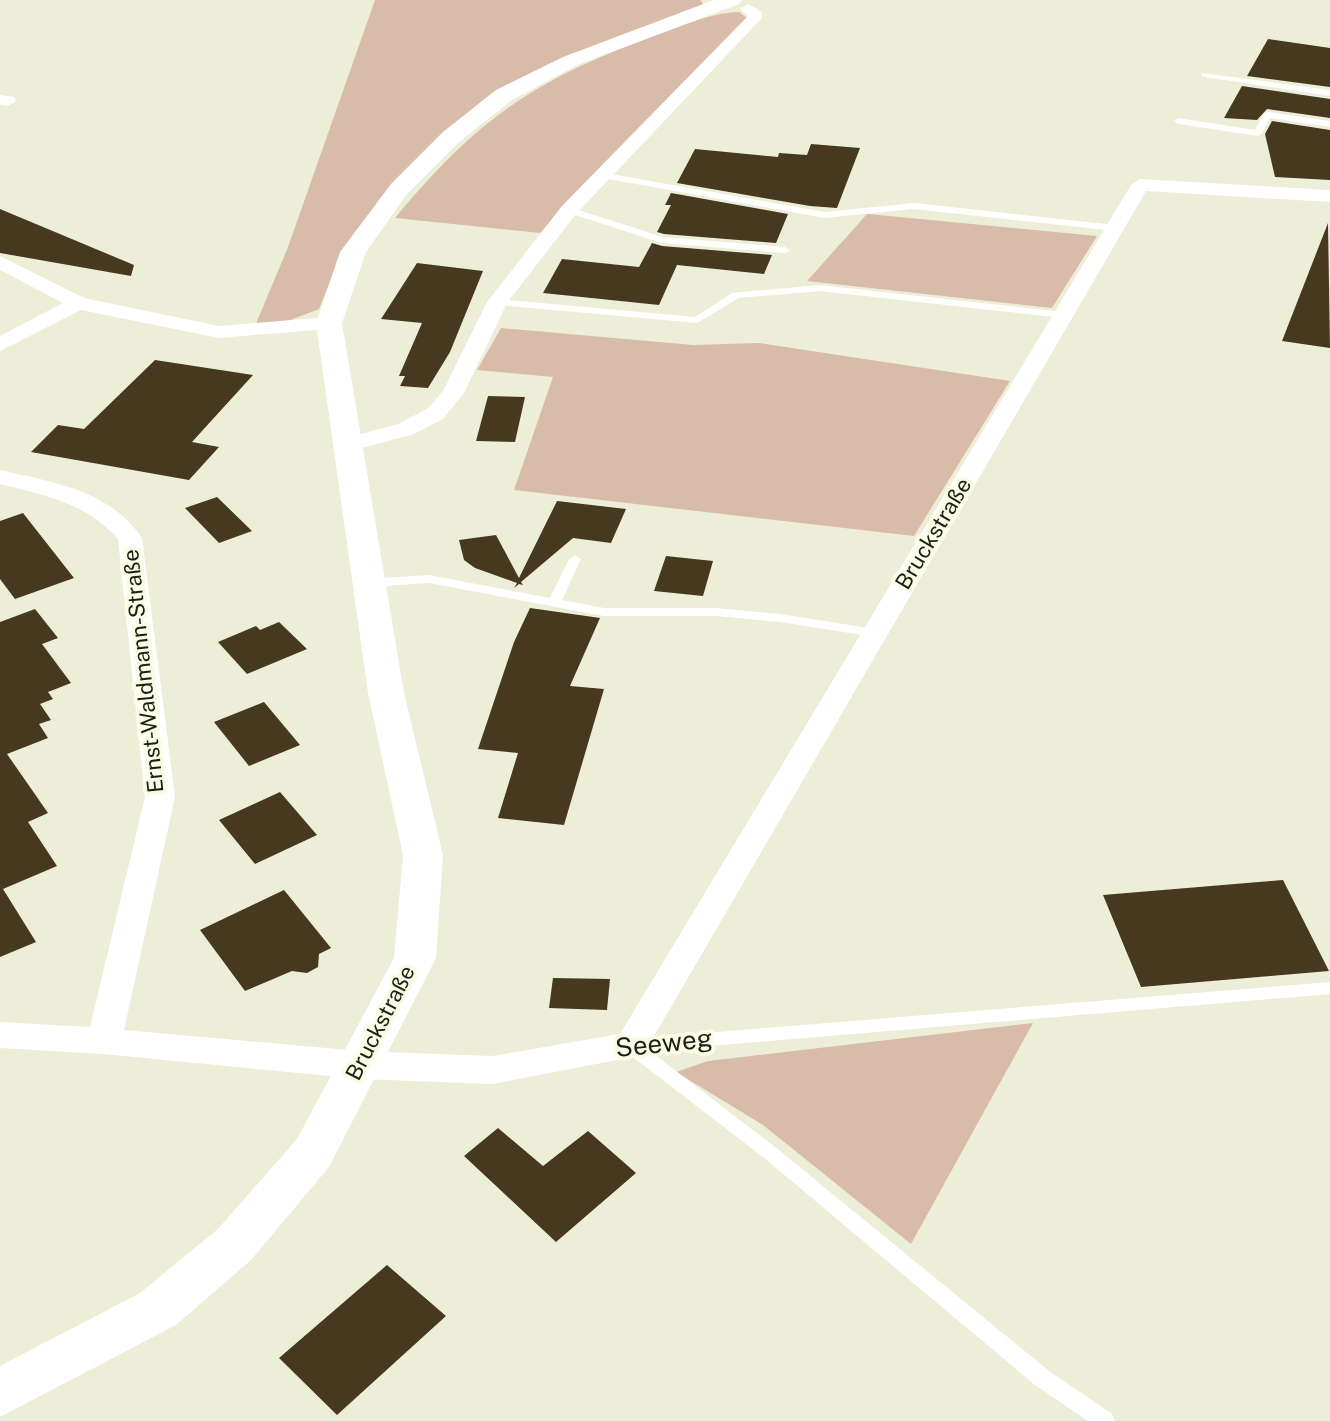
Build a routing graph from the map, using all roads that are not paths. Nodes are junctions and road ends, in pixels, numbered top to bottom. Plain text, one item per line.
1 (733, 4) edge
2 (1205, 75) dead end
3 (1330, 93) edge
4 (1178, 121) dead end
5 (1330, 124) edge
6 (600, 175) junction
7 (1330, 196) edge
8 (569, 210) junction
9 (1115, 228) junction
10 (785, 250) dead end
11 (0, 262) edge
12 (497, 302) junction
13 (78, 303) junction
14 (1063, 315) junction
15 (329, 323) junction
16 (0, 345) edge
17 (347, 445) junction
18 (0, 477) edge
19 (575, 559) dead end
20 (369, 583) junction
21 (554, 603) junction
22 (875, 633) junction
23 (1330, 988) edge
24 (0, 1035) edge
25 (104, 1041) junction
26 (631, 1046) junction
27 (360, 1065) junction
28 (18, 1383) edge
29 (1105, 1421) edge

1 - 6 street, Bruckstraße
1 - 15 street, Bruckstraße
2 - 3 lane
4 - 5 lane
6 - 8 street, Bruckstraße
6 - 9 lane
7 - 9 street, Bruckstraße
8 - 10 lane
8 - 12 street, Bruckstraße
9 - 14 street, Bruckstraße
11 - 13 street
12 - 14 lane
12 - 17 street, Bruckstraße
13 - 15 street
13 - 16 street
14 - 22 street, Bruckstraße
15 - 17 street, Bruckstraße
17 - 20 street, Bruckstraße
18 - 25 street, Ernst-Waldmann-Straße
19 - 21 lane
20 - 21 lane
20 - 27 street, Bruckstraße
21 - 22 lane
22 - 26 street, Bruckstraße
23 - 26 lane, Seeweg
24 - 25 street, Seeweg
25 - 27 street, Seeweg
26 - 27 street, Seeweg
26 - 29 lane
27 - 28 street, Bruckstraße

